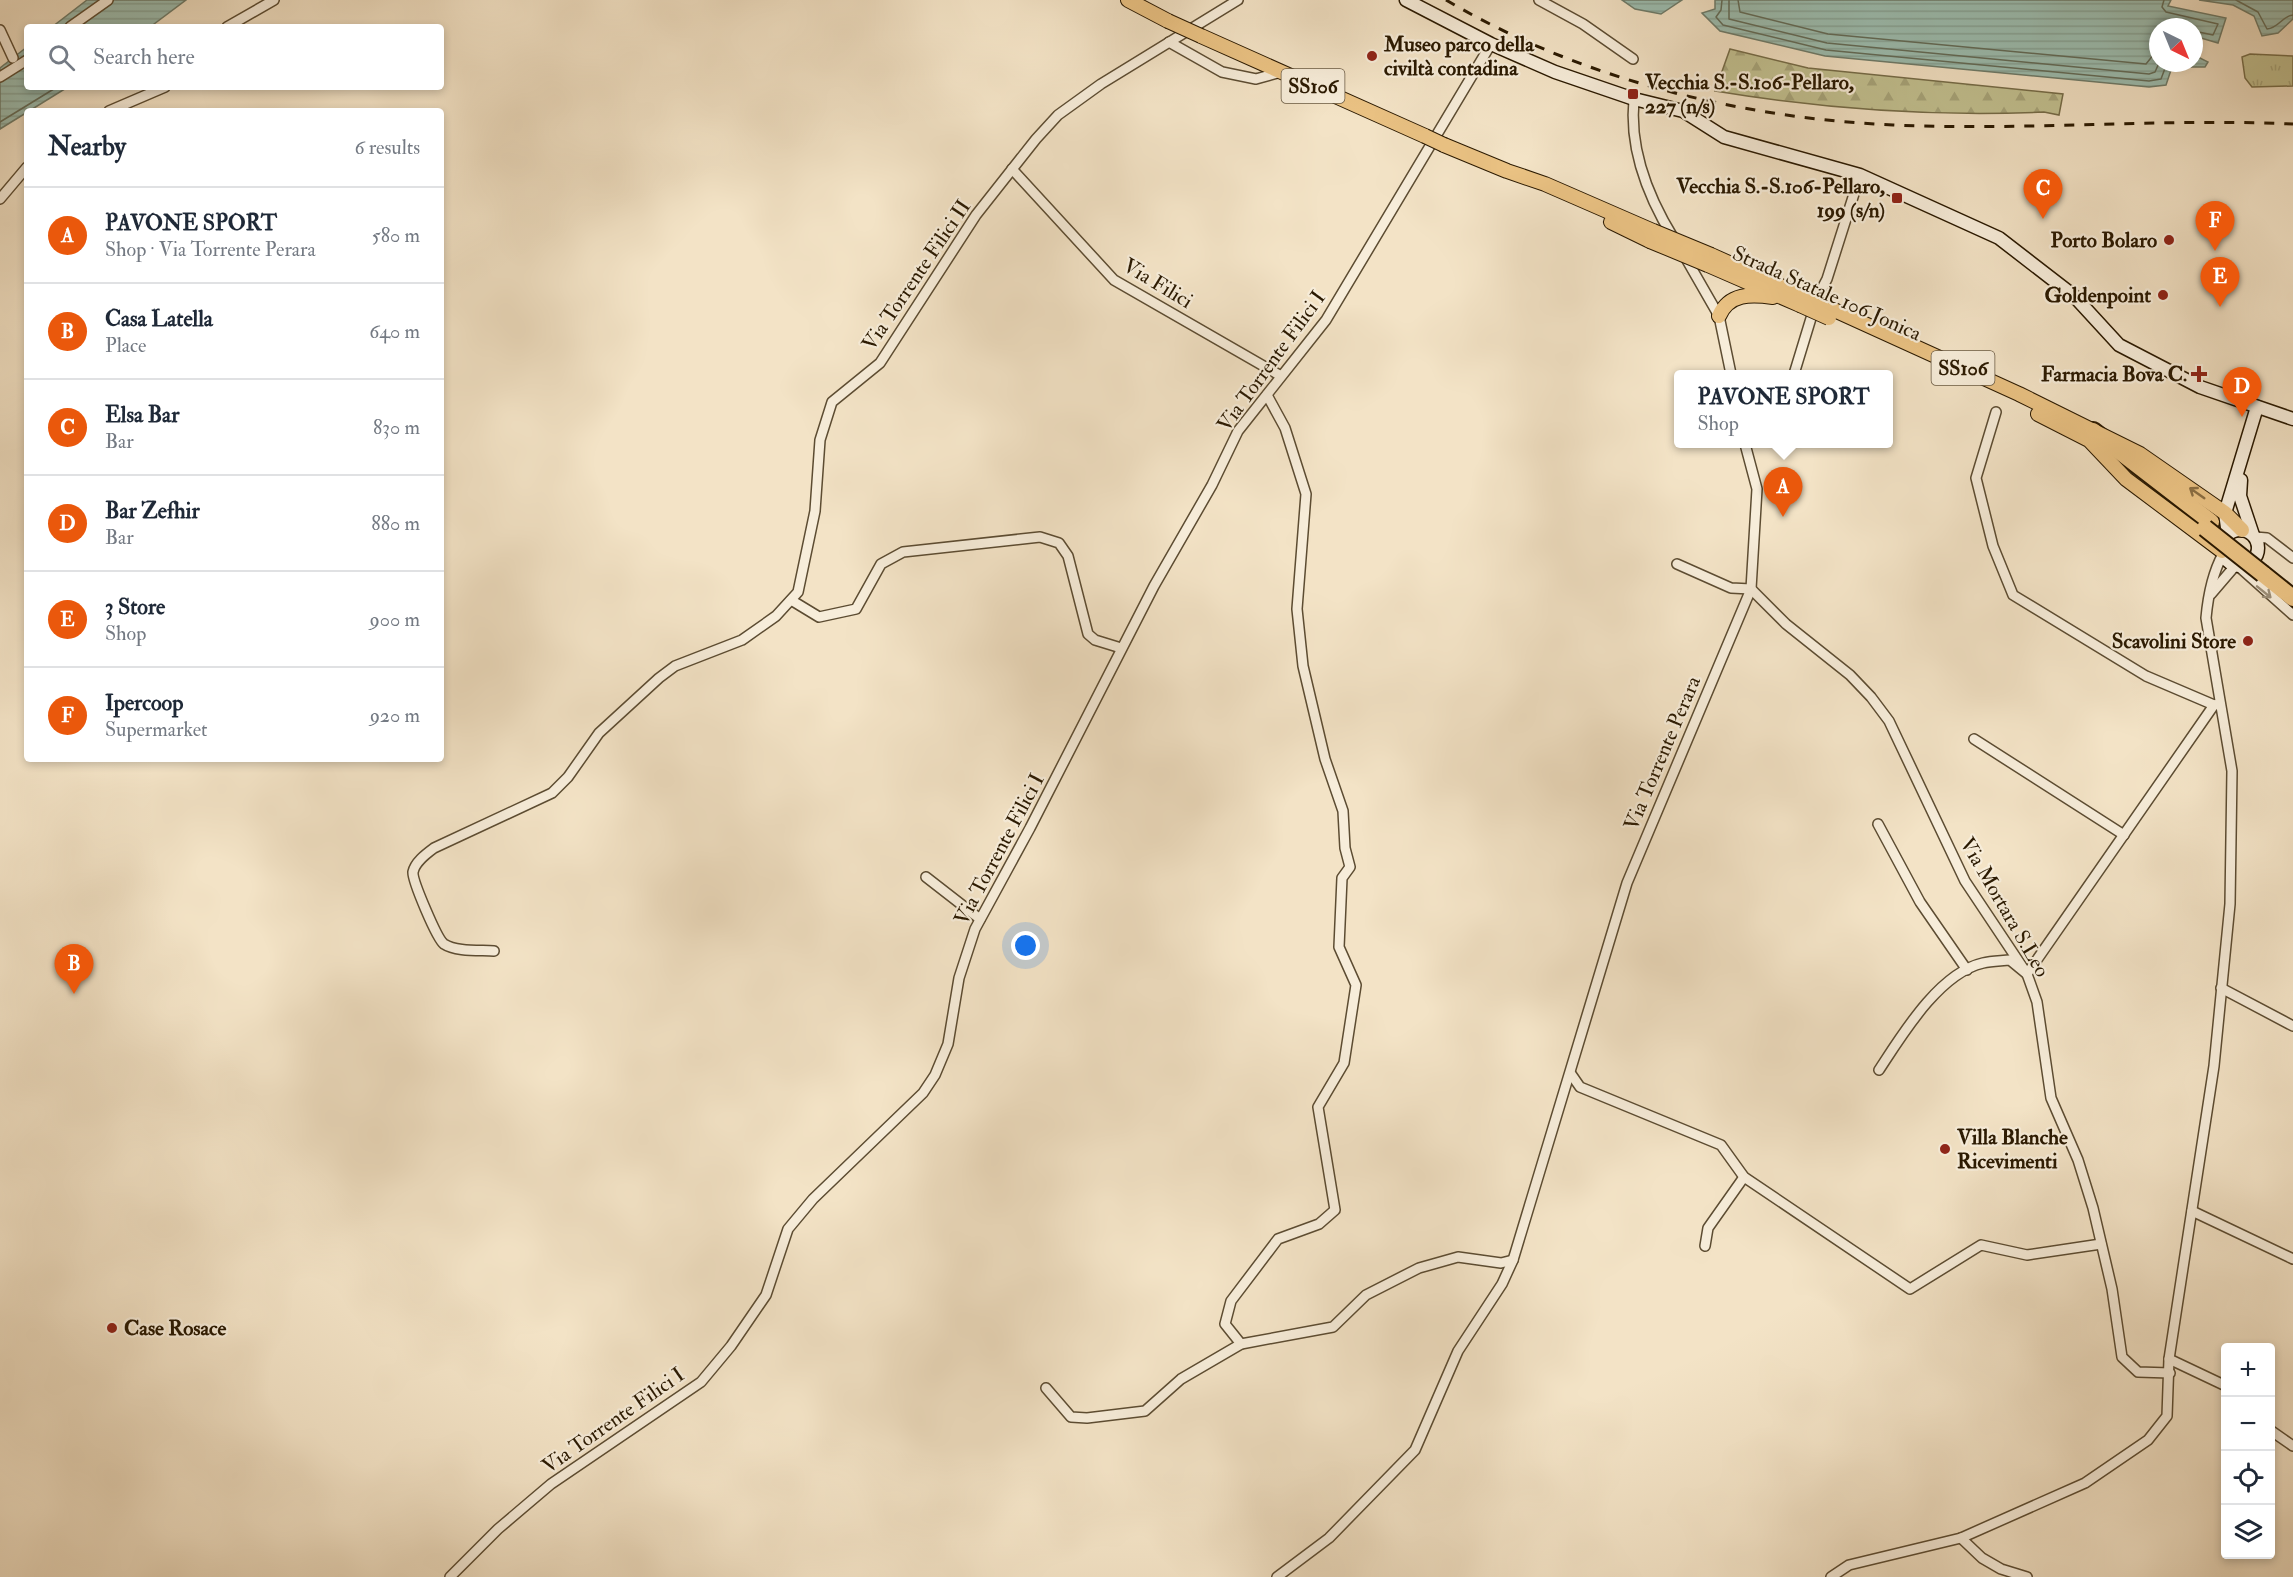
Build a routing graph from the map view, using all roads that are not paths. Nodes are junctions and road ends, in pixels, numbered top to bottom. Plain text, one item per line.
1 (108, 0) edge
2 (274, 0) edge
3 (1128, 0) edge
4 (1238, 0) edge
5 (1406, 0) edge
6 (1539, 0) edge
7 (74, 24) edge
8 (232, 24) edge
9 (0, 30) edge
10 (1168, 42) junction
11 (1491, 44) junction
12 (13, 58) dead end
13 (1633, 59) dead end
14 (24, 62) edge
15 (1261, 63) junction
16 (1281, 72) junction
17 (0, 77) edge
18 (1262, 78) junction
19 (159, 90) edge
20 (1634, 99) junction
21 (137, 100) junction
22 (117, 108) edge
23 (138, 108) edge
24 (1012, 169) junction
25 (24, 171) edge
26 (1860, 175) junction
27 (0, 199) edge
28 (1709, 260) junction
29 (1784, 298) junction
30 (1817, 298) dead end
31 (1801, 300) junction
32 (1721, 311) junction
33 (1812, 315) dead end
34 (1730, 370) edge
35 (1796, 370) edge
36 (1281, 376) junction
37 (1267, 395) junction
38 (2257, 407) junction
39 (1996, 412) dead end
40 (2293, 419) edge
41 (2091, 436) junction
42 (1746, 448) edge
43 (2242, 464) junction
44 (2225, 513) junction
45 (2250, 534) junction
46 (2228, 535) junction
47 (2223, 553) junction
48 (2293, 558) edge
49 (1677, 564) dead end
50 (2236, 566) junction
51 (2266, 570) junction
52 (2293, 586) edge
53 (1751, 589) junction
54 (2208, 598) junction
55 (2293, 598) edge
56 (791, 600) junction
57 (2293, 615) edge
58 (1121, 648) junction
59 (2217, 705) junction
60 (1974, 739) dead end
61 (1878, 824) dead end
62 (2124, 835) junction
63 (926, 877) dead end
64 (980, 919) junction
65 (494, 951) dead end
66 (1967, 970) junction
67 (2027, 974) junction
68 (2221, 988) junction
69 (2293, 1026) edge
70 (1879, 1070) dead end
71 (1571, 1074) junction
72 (1744, 1177) junction
73 (2192, 1211) junction
74 (2102, 1244) junction
75 (1705, 1246) dead end
76 (2293, 1259) edge
77 (1514, 1260) junction
78 (1241, 1344) junction
79 (2169, 1359) junction
80 (2170, 1373) junction
81 (2221, 1384) edge
82 (1046, 1388) dead end
83 (2275, 1433) edge
84 (2293, 1446) edge
85 (1960, 1538) junction
86 (450, 1577) edge
87 (1277, 1577) edge
88 (1831, 1577) edge
89 (2026, 1577) edge

1 - 7 street
2 - 8 street
3 - 15 main road, Strada Statale 106 Jonica / SS106, bridge
4 - 10 street, Via Torrente Filici II
5 - 11 street
6 - 13 street
9 - 12 street
10 - 18 street
10 - 24 street, Via Torrente Filici II
11 - 20 street
11 - 36 street, Via Torrente Filici I
14 - 17 street
15 - 16 main road, Strada Statale 106 Jonica / SS106
15 - 18 street
16 - 18 street
16 - 28 main road, Strada Statale 106 Jonica / SS106, bridge
19 - 21 street
20 - 26 street
20 - 32 street
21 - 22 street
21 - 23 street
24 - 36 street, Via Filici
24 - 56 street, Via Torrente Filici II
25 - 27 street
26 - 30 street
26 - 38 street
28 - 29 main road, Strada Statale 106 Jonica / SS106
28 - 31 main road, Strada Statale 106 Jonica / SS106
29 - 31 main road, Strada Statale 106 Jonica / SS106
29 - 32 main road
31 - 41 main road, Strada Statale 106 Jonica / SS106, bridge
32 - 34 street
33 - 35 street
36 - 37 street, Via Torrente Filici I
37 - 58 street, Via Torrente Filici I
37 - 78 street
38 - 40 street
38 - 43 street
39 - 59 street
44 -> 41 main road
41 - 47 main road
41 - 51 highway, Strada Statale 106 Jonica / SS106
42 - 53 street, Via Torrente Perara
43 - 44 street
43 - 45 street
44 - 45 main road
44 - 46 street
45 - 46 street
45 - 48 street
45 - 50 street
46 - 47 street
47 - 50 street
47 - 54 street
49 - 53 street
50 - 54 street
50 -> 57 street
51 - 52 highway, Strada Statale 106 Jonica / SS106
51 - 55 highway, Strada Statale 106 Jonica / SS106
53 - 67 street, Via Mortara S.Leo
53 - 71 street, Via Torrente Perara
54 - 59 street
56 - 58 street
56 - 65 street, Via Torrente Filici II
58 - 64 street, Via Torrente Filici I
59 - 62 street
59 - 68 street
60 - 62 street
61 - 66 street
62 - 67 street
63 - 64 street
64 - 86 street, Via Torrente Filici I
66 - 67 street
66 - 70 street
67 - 74 street, Via Mortara S.Leo
68 - 69 street
68 - 73 street
71 - 72 street
71 - 77 street, Via Torrente Perara
72 - 74 street
72 - 75 street
73 - 76 street
73 - 79 street
74 - 80 street, Via Mortara S.Leo
77 - 78 street
77 - 87 street, Via Torrente Perara
78 - 82 street
79 - 80 street
79 - 81 street
80 - 85 street
83 - 84 street
85 - 88 street
85 - 89 street

